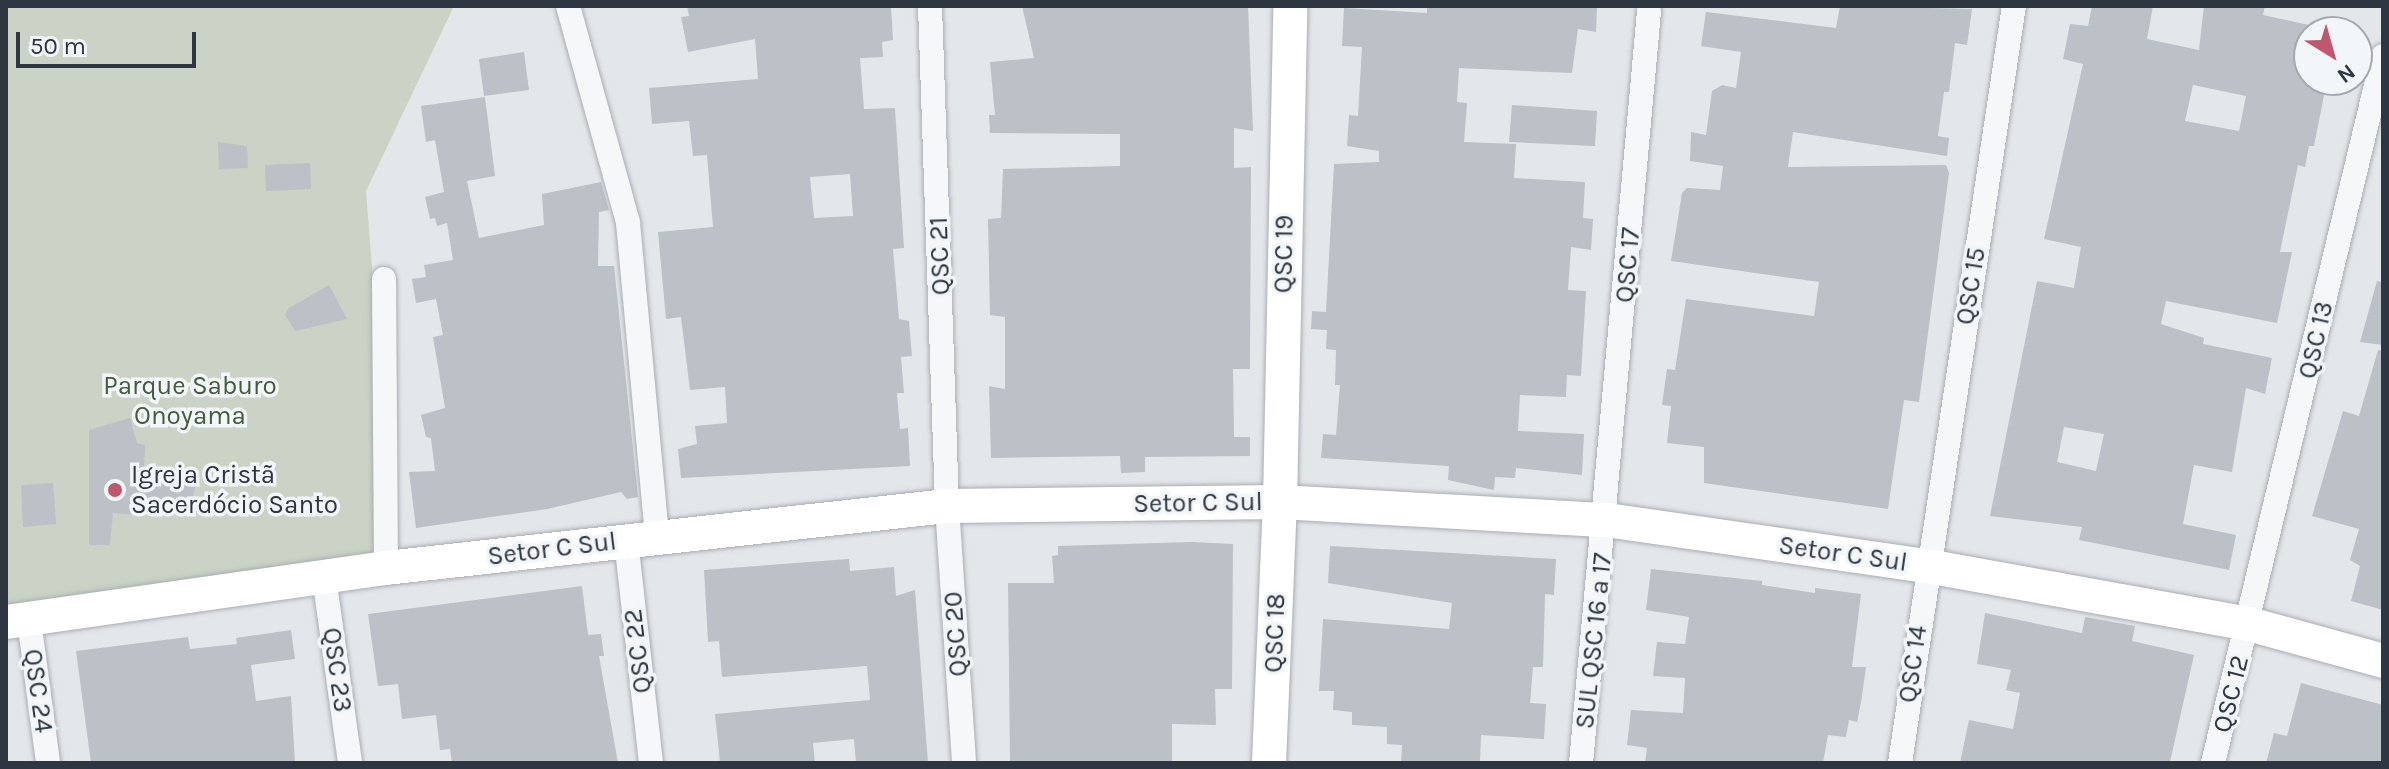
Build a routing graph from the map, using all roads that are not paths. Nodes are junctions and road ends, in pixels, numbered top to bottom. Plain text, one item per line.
1 (568, 6) edge
2 (930, 6) edge
3 (1290, 6) edge
4 (2014, 6) edge
5 (1649, 11) dead end
6 (2383, 56) edge
7 (384, 279) dead end
8 (1280, 502) junction
9 (947, 506) junction
10 (1607, 520) junction
11 (641, 539) junction
12 (1927, 566) junction
13 (386, 568) junction
14 (324, 577) junction
15 (18, 621) edge
16 (2249, 624) junction
17 (2383, 661) edge
18 (48, 763) edge
19 (350, 763) edge
20 (651, 763) edge
21 (964, 763) edge
22 (1269, 763) edge
23 (1581, 763) edge
24 (1900, 763) edge
25 (2213, 763) edge

1 - 11 street, QSC 22
2 - 9 street, QSC 21
3 - 8 street, QSC 19
4 - 12 street, QSC 15
5 - 10 street, QSC 17
6 - 16 street, QSC 13
7 - 13 street
8 - 9 street, Setor C Sul
8 - 10 street, Setor C Sul
8 - 22 street, QSC 18
9 - 11 street, Setor C Sul
9 - 21 street, QSC 20
10 - 12 street, Setor C Sul
10 - 23 street, SUL QSC 16 a 17
11 - 13 street, Setor C Sul
11 - 20 street, QSC 22
12 - 16 street, Setor C Sul
12 - 24 street, QSC 14
13 - 14 street, Setor C Sul
14 - 15 street, Setor C Sul
14 - 19 street, QSC 23
15 - 18 street, QSC 24
16 - 17 street, Setor C Sul
16 - 25 street, QSC 12

